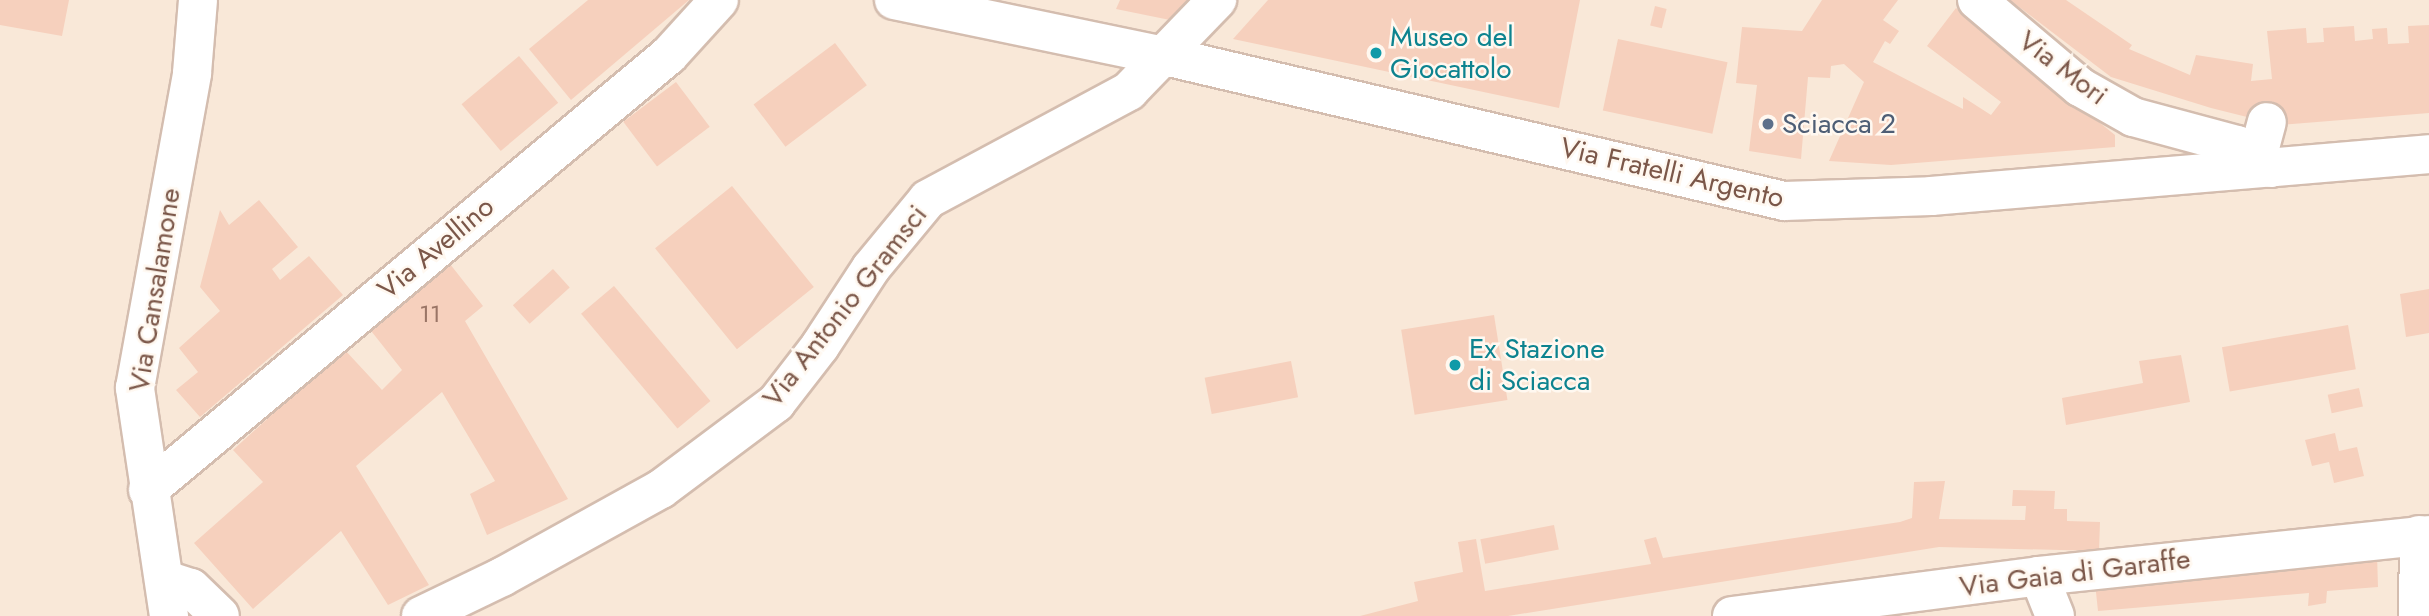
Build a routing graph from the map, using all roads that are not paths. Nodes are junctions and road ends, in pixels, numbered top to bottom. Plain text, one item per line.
1 (198, 0) edge
2 (719, 0) edge
3 (894, 0) edge
4 (1217, 0) edge
5 (1977, 0) edge
6 (1165, 56) junction
7 (2265, 148) junction
8 (2429, 154) edge
9 (148, 490) junction
10 (2424, 535) edge
11 (2039, 576) junction
12 (168, 598) edge
13 (220, 616) edge
14 (421, 616) edge
15 (1732, 616) edge
16 (2055, 616) edge
17 (2418, 616) edge

1 - 9 street, Via Cansalamone
2 - 9 street, Via Avellino
3 - 6 street, Via Fratelli Argento
4 - 6 street, Via Antonio Gramsci
5 - 7 street, Via Mori
6 - 7 street, Via Fratelli Argento
6 - 14 street, Via Antonio Gramsci
7 - 8 street, Via Fratelli Argento
9 - 12 street, Via Cansalamone
10 - 11 street, Via Gaia di Garaffe
10 - 17 street
11 - 15 street, Via Gaia di Garaffe
11 - 16 street
12 - 13 street

